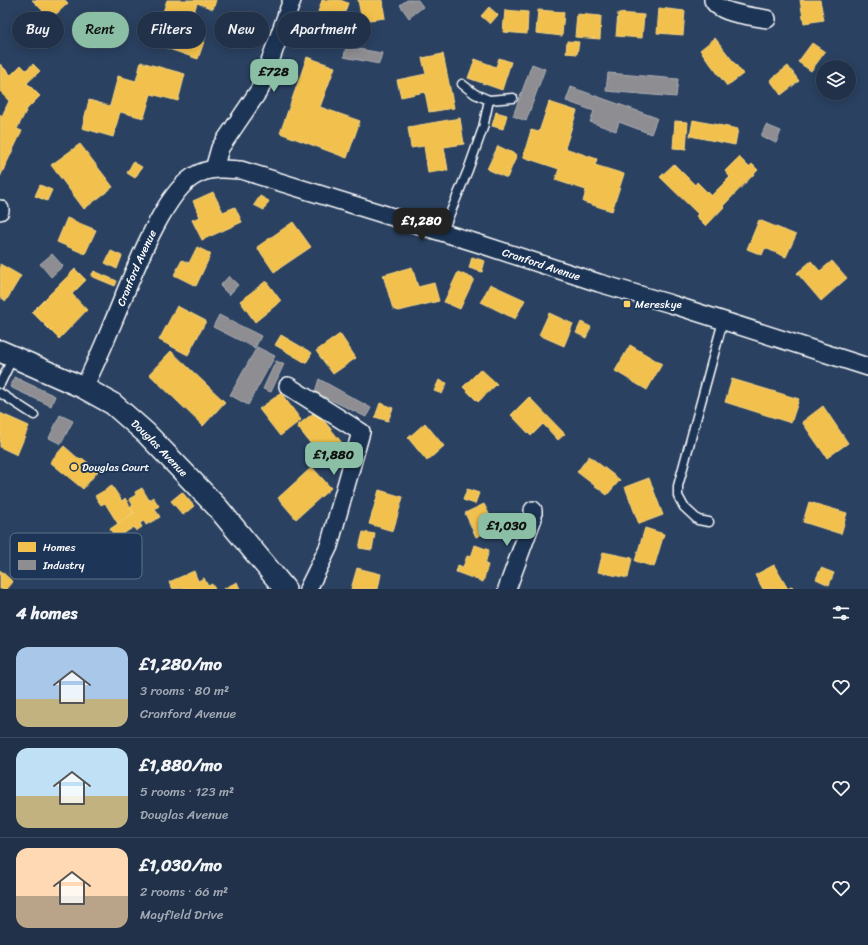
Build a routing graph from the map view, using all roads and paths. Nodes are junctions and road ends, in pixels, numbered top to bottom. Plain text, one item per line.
1 (292, 0) edge
2 (713, 0) edge
3 (767, 19) dead end
4 (462, 84) dead end
5 (513, 98) dead end
6 (489, 100) junction
7 (214, 169) junction
8 (442, 233) junction
9 (723, 321) junction
10 (7, 354) edge
11 (868, 367) edge
12 (0, 384) edge
13 (288, 386) dead end
14 (84, 388) junction
15 (0, 393) edge
16 (34, 415) dead end
17 (533, 510) dead end
18 (709, 522) dead end
19 (286, 589) edge
20 (308, 589) edge
21 (507, 589) edge

1 - 7 street
2 - 3 street
4 - 6 lane
5 - 6 lane
6 - 8 lane
7 - 8 street, Cranford Avenue
7 - 14 street, Cranford Avenue
8 - 9 street, Cranford Avenue
9 - 11 street, Cranford Avenue
9 - 18 lane
10 - 12 lane
10 - 14 street, Douglas Avenue
13 - 20 street
14 - 19 street, Douglas Avenue
15 - 16 lane
17 - 21 street

